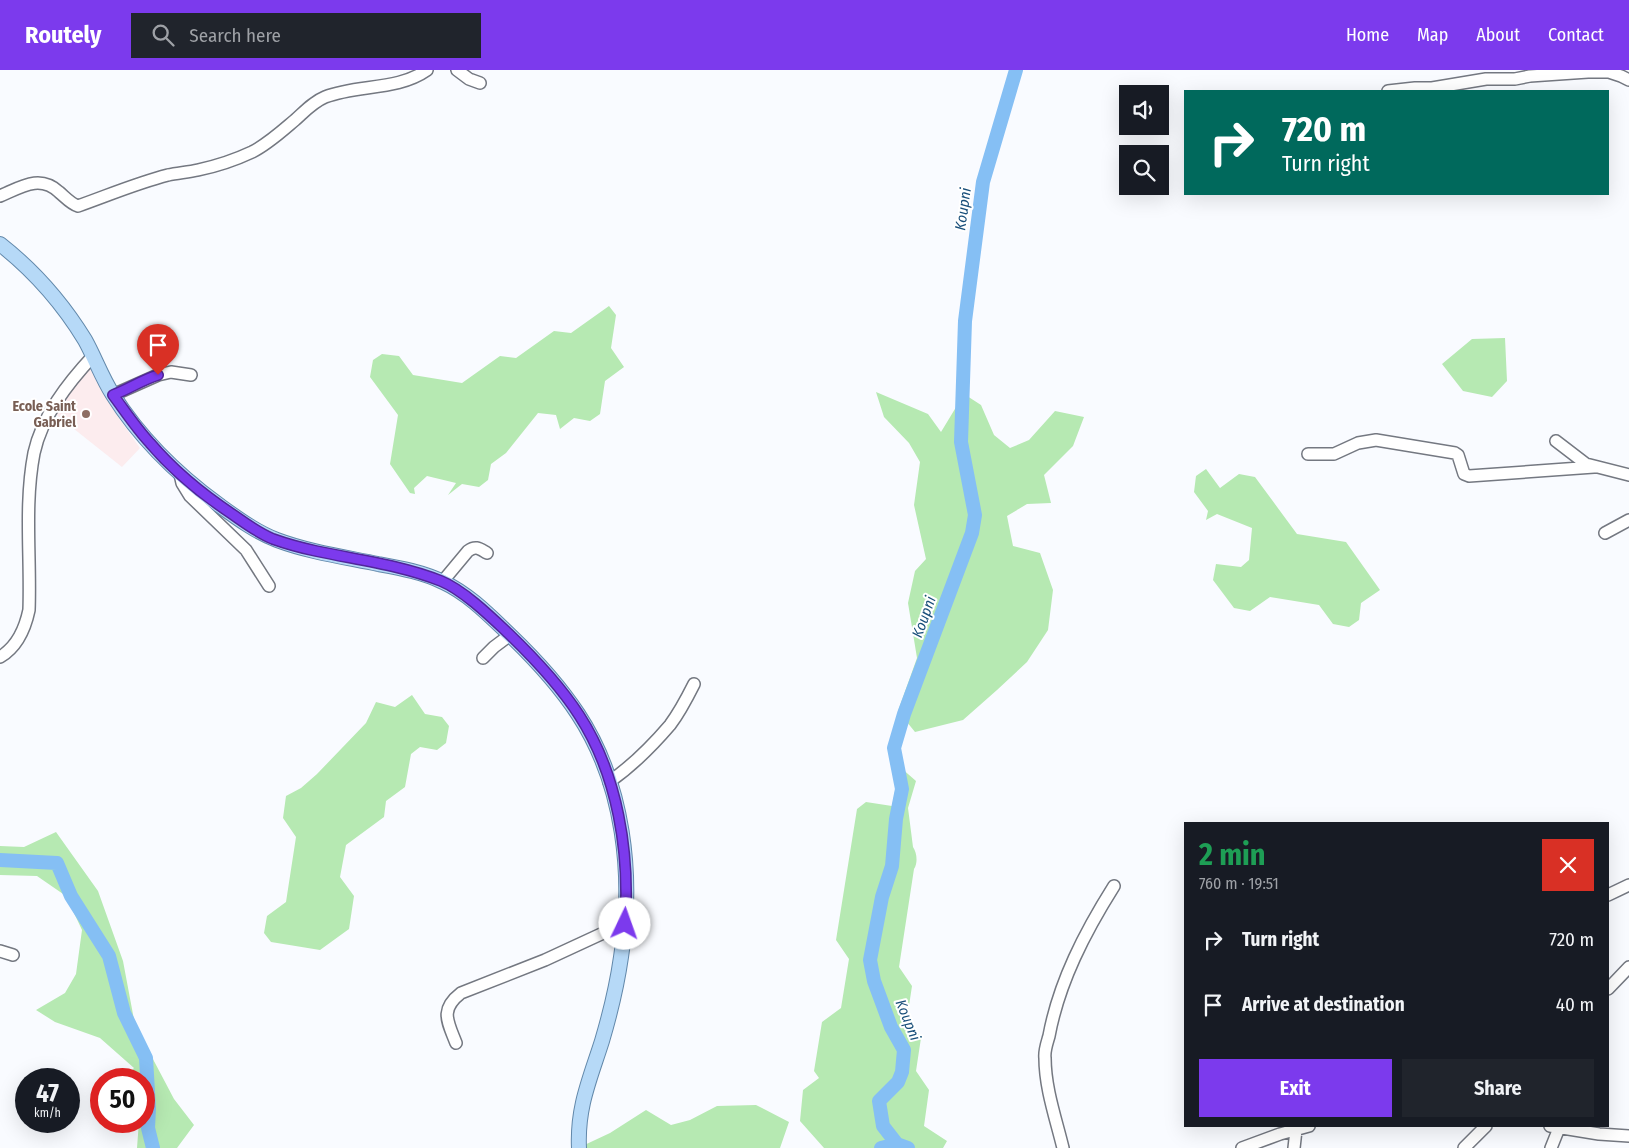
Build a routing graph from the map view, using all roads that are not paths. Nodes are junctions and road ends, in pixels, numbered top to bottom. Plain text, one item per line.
1 (427, 70) edge
2 (457, 70) edge
3 (1543, 73) edge
4 (405, 75) edge
5 (1629, 80) edge
6 (480, 83) dead end
7 (1397, 90) edge
8 (0, 196) edge
9 (0, 244) edge
10 (93, 356) junction
11 (191, 375) dead end
12 (113, 395) junction
13 (1556, 441) dead end
14 (1308, 454) dead end
15 (1594, 467) junction
16 (180, 474) junction
17 (1629, 475) edge
18 (1629, 520) edge
19 (1605, 533) dead end
20 (487, 553) dead end
21 (443, 581) junction
22 (269, 586) dead end
23 (510, 635) junction
24 (0, 657) edge
25 (483, 658) dead end
26 (694, 684) dead end
27 (609, 782) junction
28 (1114, 886) dead end
29 (1629, 886) edge
30 (1609, 895) edge
31 (625, 924) junction
32 (0, 951) edge
33 (13, 955) dead end
34 (1629, 967) edge
35 (1609, 987) edge
36 (456, 1043) dead end
37 (1306, 1127) edge
38 (1485, 1127) edge
39 (1554, 1127) edge
40 (1296, 1130) junction
41 (1611, 1136) junction
42 (1629, 1136) edge
43 (579, 1148) edge
44 (1063, 1148) edge
45 (1242, 1148) edge
46 (1294, 1148) edge
47 (1464, 1148) edge
48 (1551, 1148) edge
49 (1609, 1148) edge

1 - 4 street
2 - 6 street
3 - 5 street
3 - 7 street
4 - 8 street
9 - 10 main road
10 - 12 main road
10 - 24 street
11 - 12 street
12 - 16 main road
13 - 15 street
14 - 15 street
15 - 17 street
16 - 21 main road
16 - 22 street
18 - 19 street
20 - 21 street
21 - 23 main road
23 - 25 street
23 - 27 main road
26 - 27 street
27 - 31 main road
28 - 44 street
29 - 30 street
31 - 36 street
31 - 43 main road
32 - 33 street
34 - 35 street
37 - 40 street
38 - 47 street
39 - 41 street
39 - 48 street
40 - 45 street
40 - 46 street
41 - 42 street
41 - 49 street

